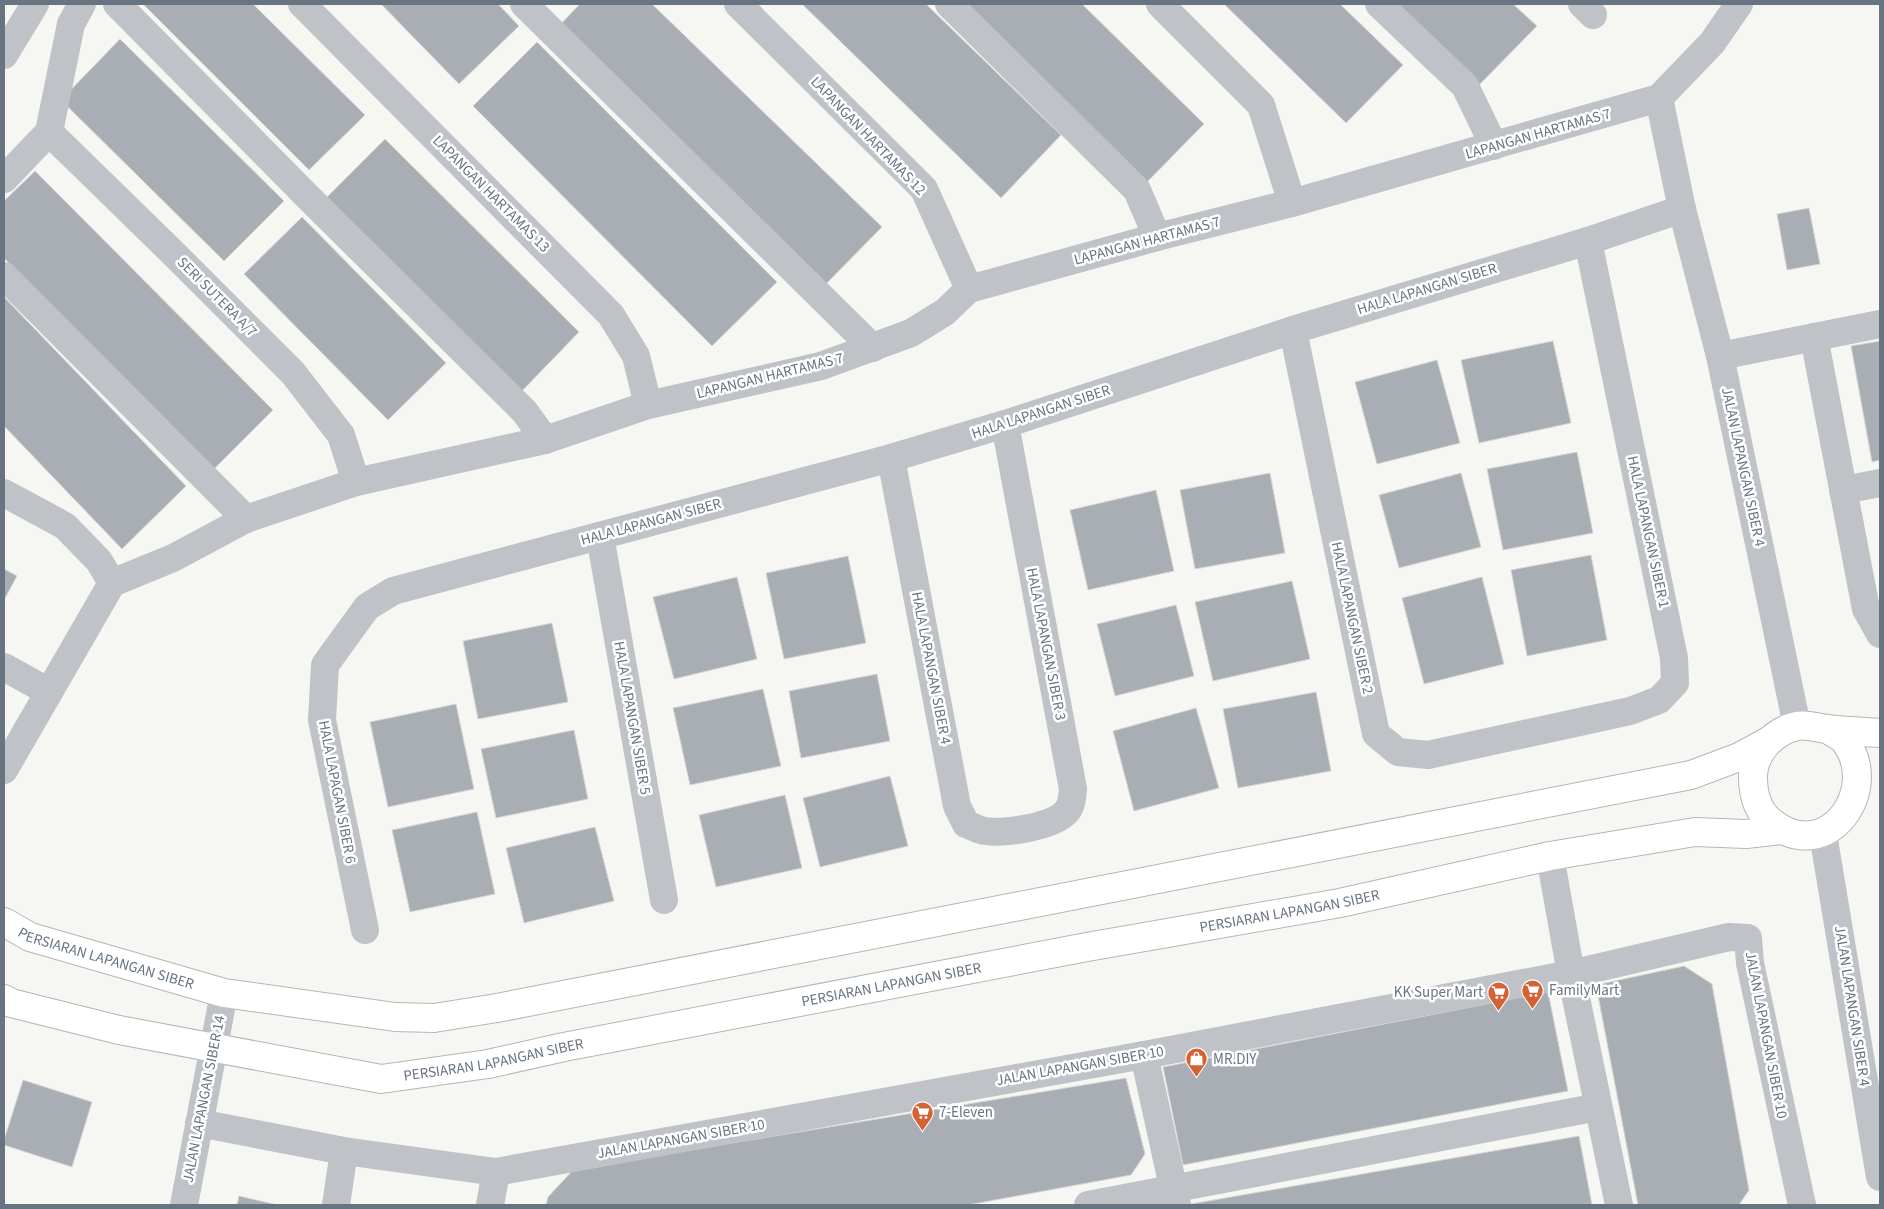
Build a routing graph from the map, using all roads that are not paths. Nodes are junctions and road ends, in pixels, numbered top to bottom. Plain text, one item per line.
1 (35, 4) edge
2 (82, 4) edge
3 (118, 4) edge
4 (302, 4) edge
5 (524, 4) edge
6 (738, 4) edge
7 (949, 4) edge
8 (1160, 4) edge
9 (1379, 4) edge
10 (1739, 4) edge
11 (4, 54) edge
12 (1659, 98) junction
13 (48, 132) junction
14 (1494, 146) junction
15 (4, 179) edge
16 (1292, 203) junction
17 (1682, 209) junction
18 (1157, 237) junction
19 (1588, 241) junction
20 (4, 276) edge
21 (970, 289) junction
22 (1880, 324) edge
23 (1293, 330) junction
24 (1814, 337) junction
25 (872, 348) junction
26 (1720, 356) junction
27 (648, 405) junction
28 (1005, 424) junction
29 (545, 440) junction
30 (891, 458) junction
31 (356, 482) junction
32 (1880, 483) edge
33 (1843, 490) junction
34 (4, 493) edge
35 (246, 519) junction
36 (600, 536) junction
37 (112, 583) junction
38 (393, 592) joint
39 (1880, 634) edge
40 (4, 667) edge
41 (49, 692) junction
42 (1797, 726) junction
43 (1827, 729) junction
44 (1542, 730) joint
45 (1880, 733) edge
46 (1768, 741) junction
47 (4, 770) edge
48 (1880, 803) edge
49 (1848, 818) junction
50 (1019, 830) joint
51 (1782, 830) junction
52 (1823, 834) junction
53 (1550, 856) junction
54 (664, 900) dead end
55 (4, 922) edge
56 (364, 930) dead end
57 (1571, 974) junction
58 (224, 993) junction
59 (4, 999) edge
60 (214, 1049) junction
61 (1144, 1055) junction
62 (1598, 1106) junction
63 (199, 1123) junction
64 (344, 1151) junction
65 (496, 1172) junction
66 (1880, 1178) edge
67 (1175, 1198) edge
68 (184, 1205) edge
69 (336, 1205) edge
70 (490, 1205) edge
71 (1088, 1205) edge
72 (1619, 1205) edge
73 (1802, 1205) edge

1 - 11 street
2 - 13 street
3 - 29 street
4 - 27 street, LAPANGAN HARTAMAS 13
5 - 25 street
6 - 21 street, LAPANGAN HARTAMAS 12
7 - 18 street
8 - 16 street
9 - 14 street
10 - 12 street, LAPANGAN HARTAMAS 7
12 - 14 street, LAPANGAN HARTAMAS 7
12 - 17 street
13 - 15 street
13 - 31 street, SERI SUTERA A/7
14 - 16 street, LAPANGAN HARTAMAS 7
16 - 18 street, LAPANGAN HARTAMAS 7
17 - 19 street, HALA LAPANGAN SIBER
17 - 26 street, JALAN LAPANGAN SIBER 4
18 - 21 street, LAPANGAN HARTAMAS 7
19 - 23 street, HALA LAPANGAN SIBER
19 - 44 street, HALA LAPANGAN SIBER 1
20 - 35 street
21 - 25 street, LAPANGAN HARTAMAS 7
22 - 24 street
23 - 28 street, HALA LAPANGAN SIBER
23 - 44 street, HALA LAPANGAN SIBER 2
24 - 26 street
24 - 33 street
25 - 27 street, LAPANGAN HARTAMAS 7
26 - 42 street, JALAN LAPANGAN SIBER 4
27 - 29 street, LAPANGAN HARTAMAS 7
28 - 30 street, HALA LAPANGAN SIBER
28 - 50 street, HALA LAPANGAN SIBER 3
29 - 31 street, LAPANGAN HARTAMAS 7
30 - 36 street, HALA LAPANGAN SIBER
30 - 50 street, HALA LAPANGAN SIBER 4
31 - 35 street, LAPANGAN HARTAMAS 7
32 - 33 street
33 - 39 street
34 - 37 street
35 - 37 street, LAPANGAN HARTAMAS 7
36 - 38 street, HALA LAPANGAN SIBER
36 - 54 street, HALA LAPANGAN SIBER 5
37 - 41 street
38 - 56 street, HALA LAPAGAN SIBER 6
40 - 41 street
41 - 47 street
42 - 43 main road
42 - 46 main road
43 - 45 main road
43 - 49 main road
46 - 51 main road
46 - 58 main road, PERSIARAN LAPANGAN SIBER
48 - 49 main road
49 - 52 main road
51 - 52 main road
51 - 53 main road, PERSIARAN LAPANGAN SIBER
52 - 66 street, JALAN LAPANGAN SIBER 4
53 - 57 street
53 - 60 main road, PERSIARAN LAPANGAN SIBER
55 - 58 main road, PERSIARAN LAPANGAN SIBER
57 - 61 street, JALAN LAPANGAN SIBER 10
57 - 62 street
57 - 73 street, JALAN LAPANGAN SIBER 10
58 - 60 street, JALAN LAPANGAN SIBER 14
59 - 60 main road, PERSIARAN LAPANGAN SIBER
60 - 63 street, JALAN LAPANGAN SIBER 14
61 - 65 street, JALAN LAPANGAN SIBER 10
61 - 67 street
62 - 67 street
62 - 72 street
63 - 64 street, JALAN LAPANGAN SIBER 10
63 - 68 street, JALAN LAPANGAN SIBER 14
64 - 65 street, JALAN LAPANGAN SIBER 10
64 - 69 street
65 - 70 street
67 - 71 street

